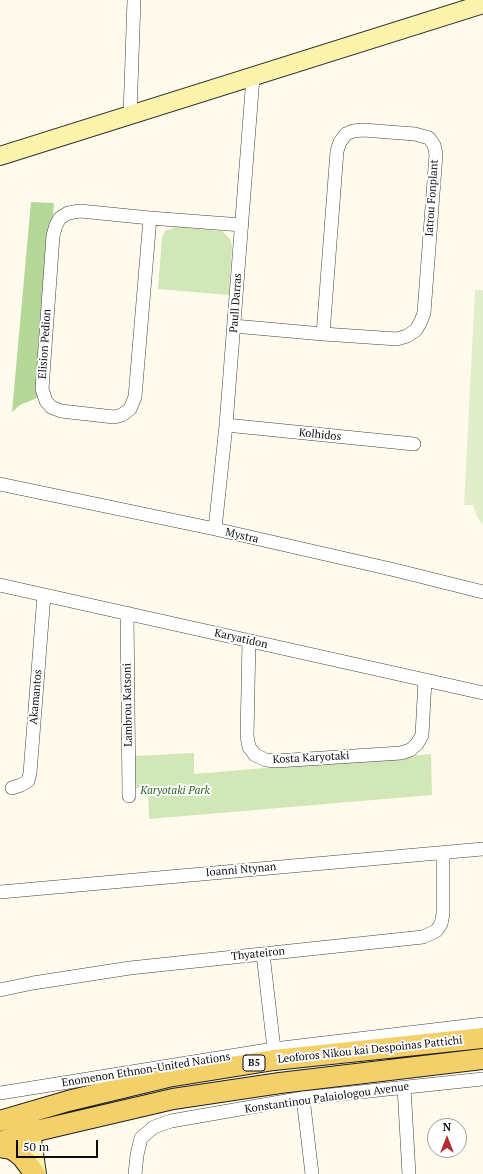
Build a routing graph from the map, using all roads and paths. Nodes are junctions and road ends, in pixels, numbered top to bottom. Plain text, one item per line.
1 (134, 0) edge
2 (483, 4) edge
3 (253, 77) junction
4 (130, 115) junction
5 (0, 156) edge
6 (150, 218) junction
7 (242, 225) junction
8 (234, 326) junction
9 (323, 334) junction
10 (226, 425) junction
11 (414, 444) dead end
12 (0, 484) edge
13 (215, 529) junction
14 (0, 585) edge
15 (483, 592) edge
16 (44, 595) junction
17 (127, 613) junction
18 (249, 641) junction
19 (425, 680) junction
20 (483, 693) edge
21 (12, 788) dead end
22 (129, 796) dead end
23 (483, 849) edge
24 (442, 852) junction
25 (0, 892) edge
26 (263, 954) junction
27 (0, 990) edge
28 (483, 1024) edge
29 (483, 1038) edge
30 (274, 1049) junction
31 (483, 1059) edge
32 (483, 1079) edge
33 (404, 1087) junction
34 (0, 1093) edge
35 (303, 1098) junction
36 (28, 1112) junction
37 (0, 1121) edge
38 (32, 1132) junction
39 (0, 1142) edge
40 (0, 1146) edge
41 (36, 1174) edge
42 (135, 1174) edge
43 (312, 1174) edge
44 (408, 1174) edge

1 - 4 street
2 - 3 street
3 - 4 street
3 - 7 street, Paull Darras
4 - 5 street
6 - 6 street, Elision Pedion
6 - 7 street, Elision Pedion
7 - 8 street, Paull Darras
8 - 9 street, Iatrou Fonplant
8 - 10 street, Paull Darras
9 - 9 street, Iatrou Fonplant
10 - 11 street, Kolhidos
10 - 13 street, Paull Darras
12 - 13 street, Mystra
13 - 15 street, Mystra
14 - 16 street, Karyatidon
16 - 17 street, Karyatidon
16 - 21 street, Akamantos
17 - 18 street, Karyatidon
17 - 22 street, Lambrou Katsoni
18 - 19 street, Karyatidon
18 - 19 street, Kosta Karyotaki
19 - 20 street, Karyatidon
23 - 24 street, Ioanni Ntynan
24 - 25 street, Ioanni Ntynan
24 - 26 street, Thyateiron
26 - 27 street, Thyateiron
26 - 30 street
28 - 30 street, Enomenon Ethnon-United Nations
29 - 36 main road, Leoforos Nikou kai Despoinas Pattichi / B5
30 - 34 street, Enomenon Ethnon-United Nations
31 - 38 main road, Leoforos Nikou kai Despoinas Pattichi / B5
32 - 33 street, Konstantinou Palaiologou Avenue
33 - 35 street, Konstantinou Palaiologou Avenue
33 - 44 street
35 - 42 street, Konstantinou Palaiologou Avenue
35 - 43 street
36 - 37 main road, Leoforos Nikou kai Despoinas Pattichi / B5
36 - 38 street
38 - 39 main road, Leoforos Nikou kai Despoinas Pattichi / B5
38 - 41 street
40 - 41 main road

